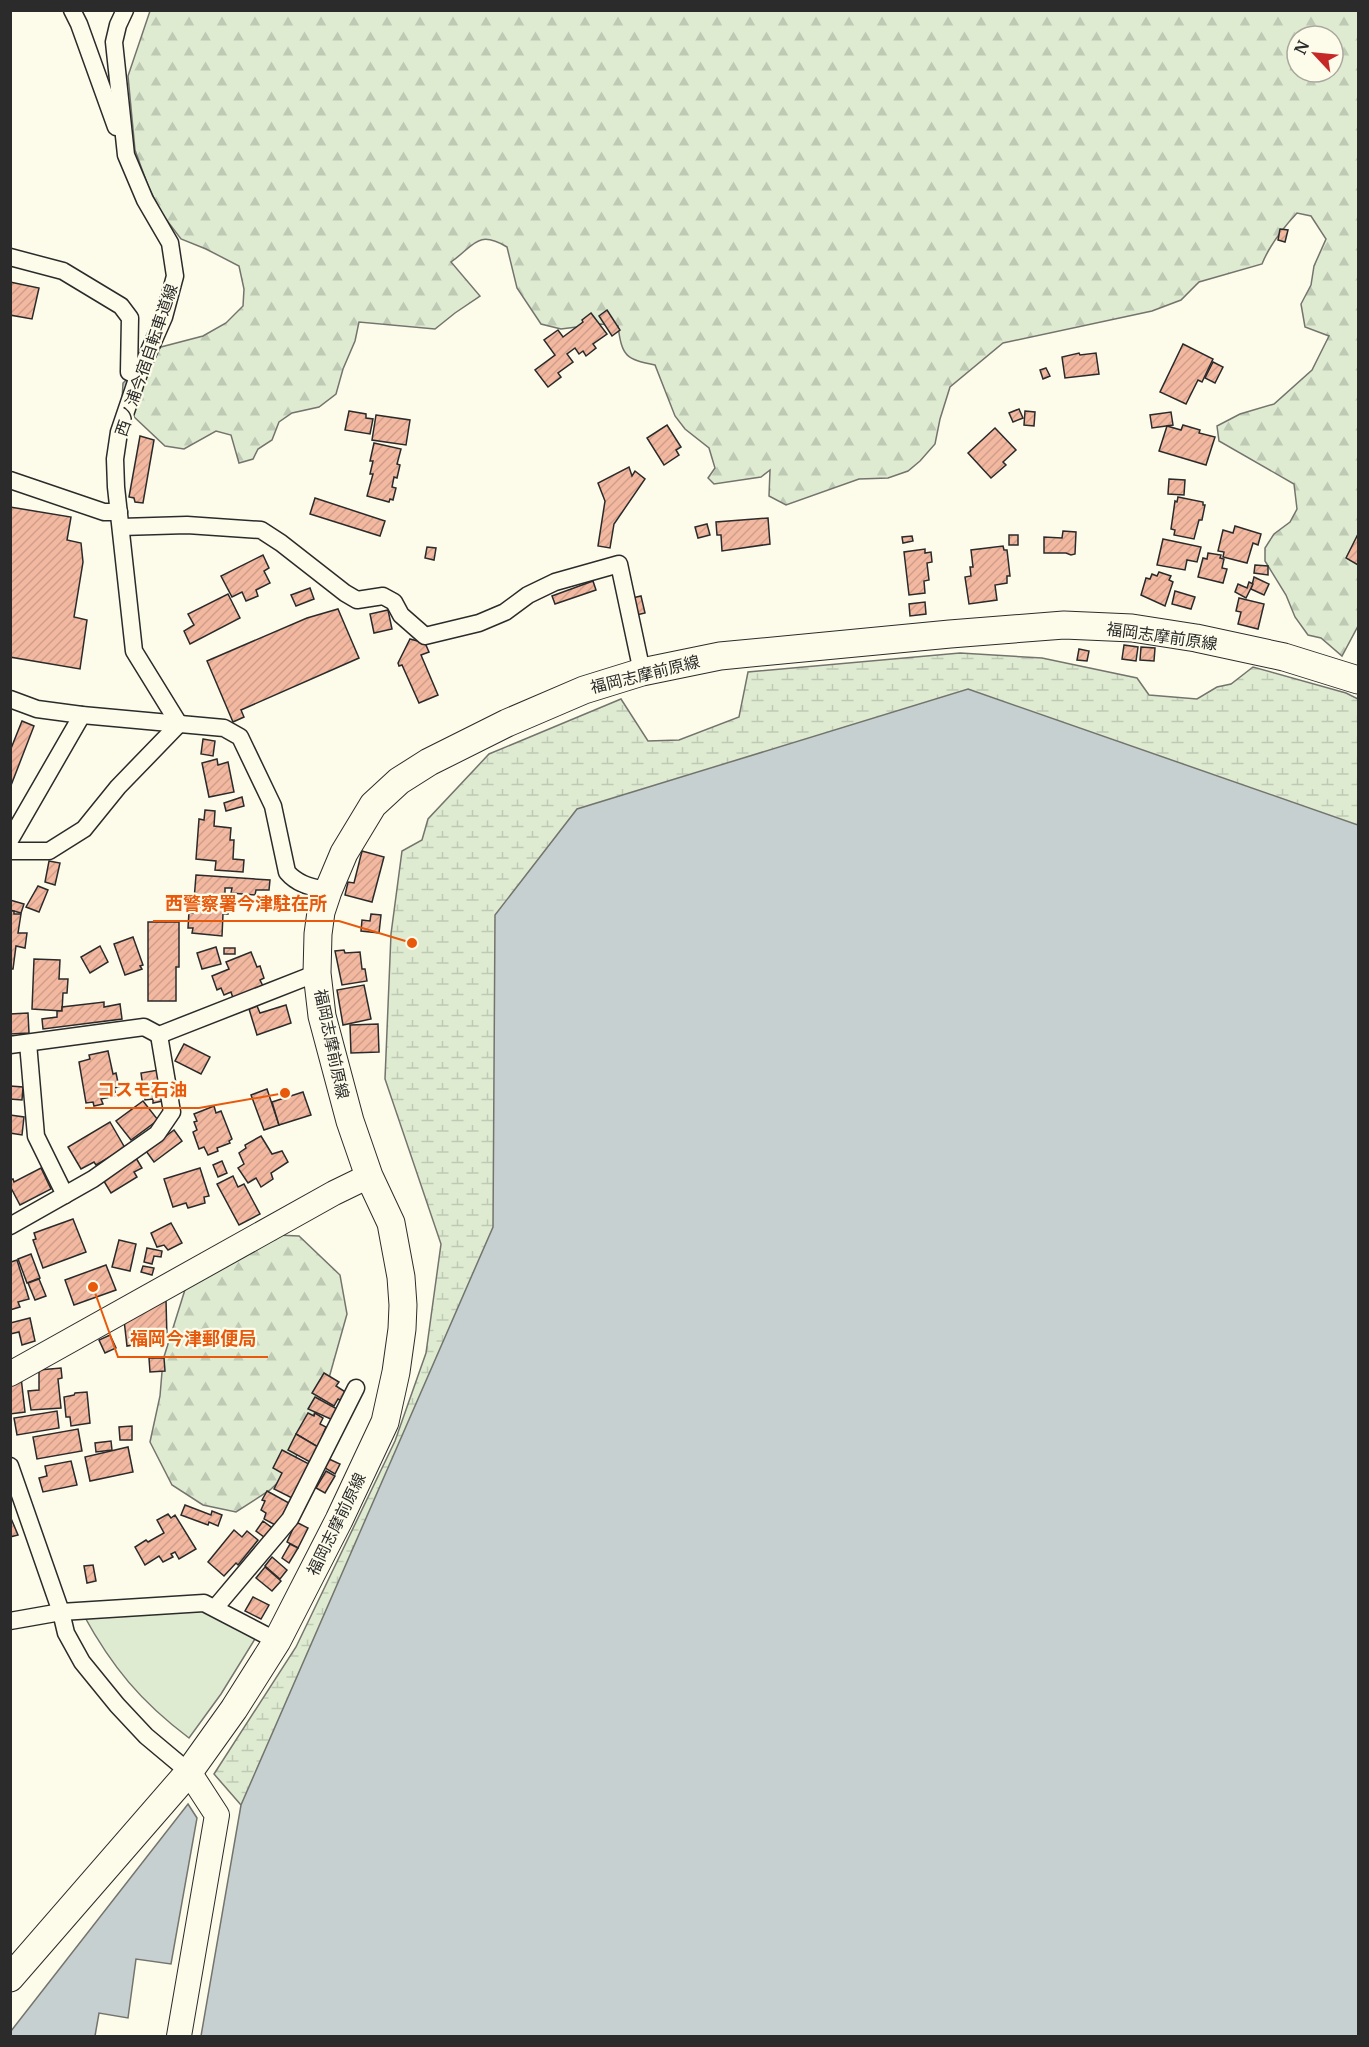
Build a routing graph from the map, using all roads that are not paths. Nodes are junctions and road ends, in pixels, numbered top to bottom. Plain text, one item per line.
1 (72, 10) edge
2 (125, 10) edge
3 (126, 155) junction
4 (10, 258) edge
5 (138, 376) junction
6 (10, 480) edge
7 (120, 520) junction
8 (642, 672) junction
9 (1359, 681) edge
10 (10, 699) edge
11 (82, 715) junction
12 (179, 724) junction
13 (10, 840) edge
14 (10, 851) edge
15 (328, 891) junction
16 (317, 973) junction
17 (159, 1035) junction
18 (28, 1043) junction
19 (10, 1045) edge
20 (369, 1176) junction
21 (65, 1195) junction
22 (10, 1226) edge
23 (10, 1374) edge
24 (356, 1388) dead end
25 (10, 1466) edge
26 (215, 1608) junction
27 (61, 1612) junction
28 (10, 1621) edge
29 (278, 1641) junction
30 (189, 1772) junction
31 (10, 1978) edge
32 (178, 2037) edge

1 - 3 street
2 - 3 street, 西ノ浦今宿自転車道線
3 - 5 street, 西ノ浦今宿自転車道線
4 - 5 street
5 - 7 street, 西ノ浦今宿自転車道線
6 - 7 street
7 - 8 street
7 - 12 street, 西ノ浦今宿自転車道線
8 - 9 main road, 福岡志摩前原線
8 - 15 main road, 福岡志摩前原線
10 - 11 street
11 - 12 street
11 - 13 street
12 - 14 street
12 - 15 street
15 - 16 main road, 福岡志摩前原線
16 - 17 street
16 - 20 main road, 福岡志摩前原線
17 - 18 street
17 - 21 street
18 - 19 street
18 - 21 street
20 - 23 street
20 - 29 main road, 福岡志摩前原線
21 - 22 street
24 - 26 street
25 - 27 street
26 - 27 street
26 - 29 street
27 - 28 street
27 - 30 street
29 - 30 main road, 福岡志摩前原線
30 - 31 main road, 福岡志摩前原線
30 - 32 street

